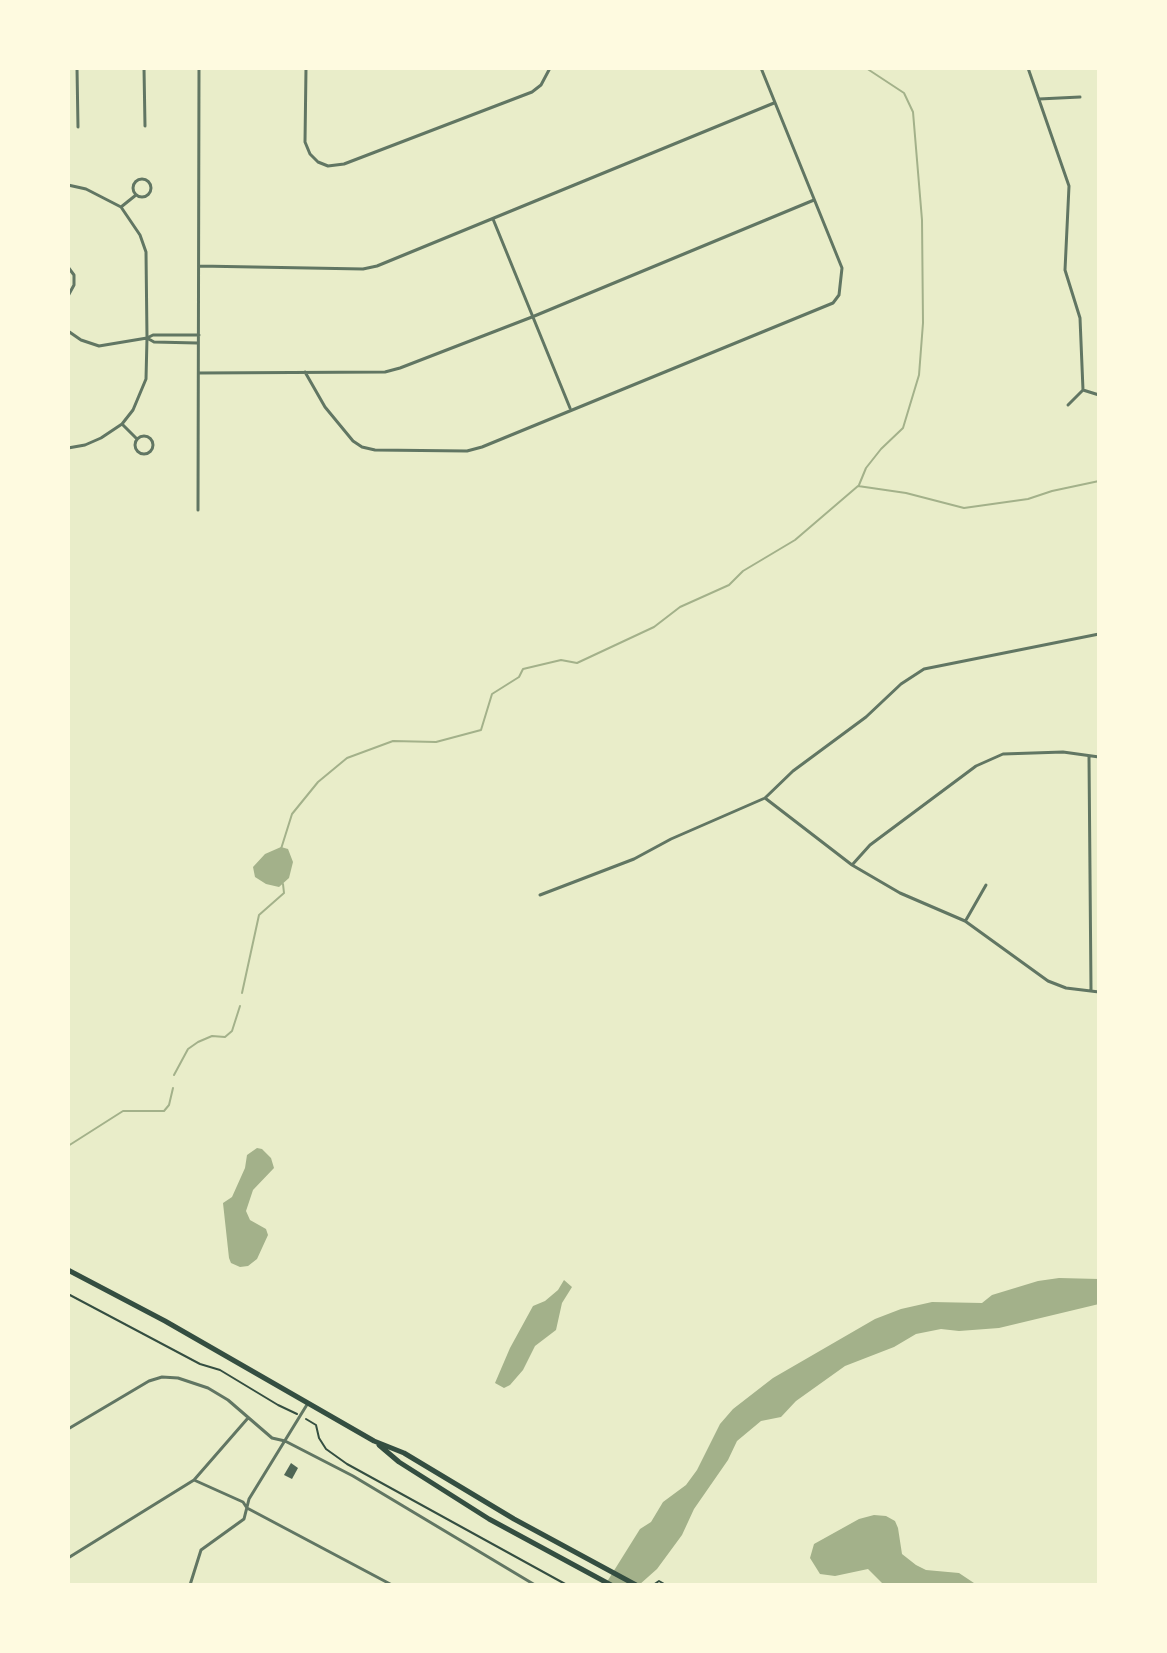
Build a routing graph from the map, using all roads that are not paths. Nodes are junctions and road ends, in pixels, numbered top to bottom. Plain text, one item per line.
1 (77, 68) edge
2 (144, 68) edge
3 (199, 68) edge
4 (306, 68) edge
5 (550, 68) edge
6 (761, 68) edge
7 (1028, 68) edge
8 (1080, 97) dead end
9 (1039, 99) junction
10 (774, 103) junction
11 (145, 126) dead end
12 (78, 127) dead end
13 (68, 185) edge
14 (136, 195) junction
15 (814, 200) junction
16 (121, 207) junction
17 (493, 219) junction
18 (199, 266) junction
19 (68, 267) edge
20 (68, 296) edge
21 (532, 317) junction
22 (68, 331) edge
23 (199, 335) junction
24 (147, 338) junction
25 (199, 343) junction
26 (305, 372) junction
27 (199, 373) junction
28 (1083, 390) junction
29 (1099, 395) edge
30 (1068, 405) dead end
31 (570, 410) junction
32 (122, 424) junction
33 (137, 439) junction
34 (68, 448) edge
35 (198, 510) dead end
36 (1099, 634) edge
37 (1089, 757) junction
38 (1099, 757) edge
39 (765, 798) junction
40 (852, 865) junction
41 (986, 885) dead end
42 (540, 895) dead end
43 (965, 921) junction
44 (1091, 991) junction
45 (1099, 992) edge
46 (68, 1270) edge
47 (308, 1403) junction
48 (248, 1418) junction
49 (68, 1429) edge
50 (285, 1441) junction
51 (374, 1441) junction
52 (194, 1480) junction
53 (247, 1508) junction
54 (68, 1558) edge
55 (379, 1578) junction
56 (190, 1585) edge
57 (375, 1585) edge
58 (392, 1585) edge
59 (533, 1585) edge
60 (611, 1585) edge
61 (636, 1585) edge

1 - 12 street
2 - 11 street
3 - 18 street
4 - 5 street
6 - 10 street
7 - 9 street
8 - 9 street
9 - 28 street
10 - 15 street
10 - 17 street
13 - 16 street
14 - 14 street
14 - 16 street
15 - 21 street
15 - 31 street
16 - 24 street
17 - 18 street
17 - 21 street
18 - 23 street
19 - 20 street
21 - 26 street
21 - 31 street
22 - 24 street
23 - 24 street
23 - 25 street
24 - 25 street
24 - 32 street
25 - 27 street
26 - 27 street
26 - 31 street
27 - 35 street
28 - 29 street
28 - 30 street
32 - 33 street
32 - 34 street
33 - 33 street
36 - 39 street
37 - 38 street
37 - 40 street
37 - 44 street
39 - 40 street
39 - 42 street
40 - 43 street
41 - 43 street
43 - 44 street
44 - 45 street
46 - 47 main road
47 - 50 street
47 - 51 main road
48 - 49 street
48 - 50 street
48 - 52 street
50 - 53 street
50 - 59 street
51 - 60 main road
51 - 61 main road
52 - 53 street
52 - 54 street
53 - 55 street
53 - 56 street
55 - 57 street
55 - 58 street

